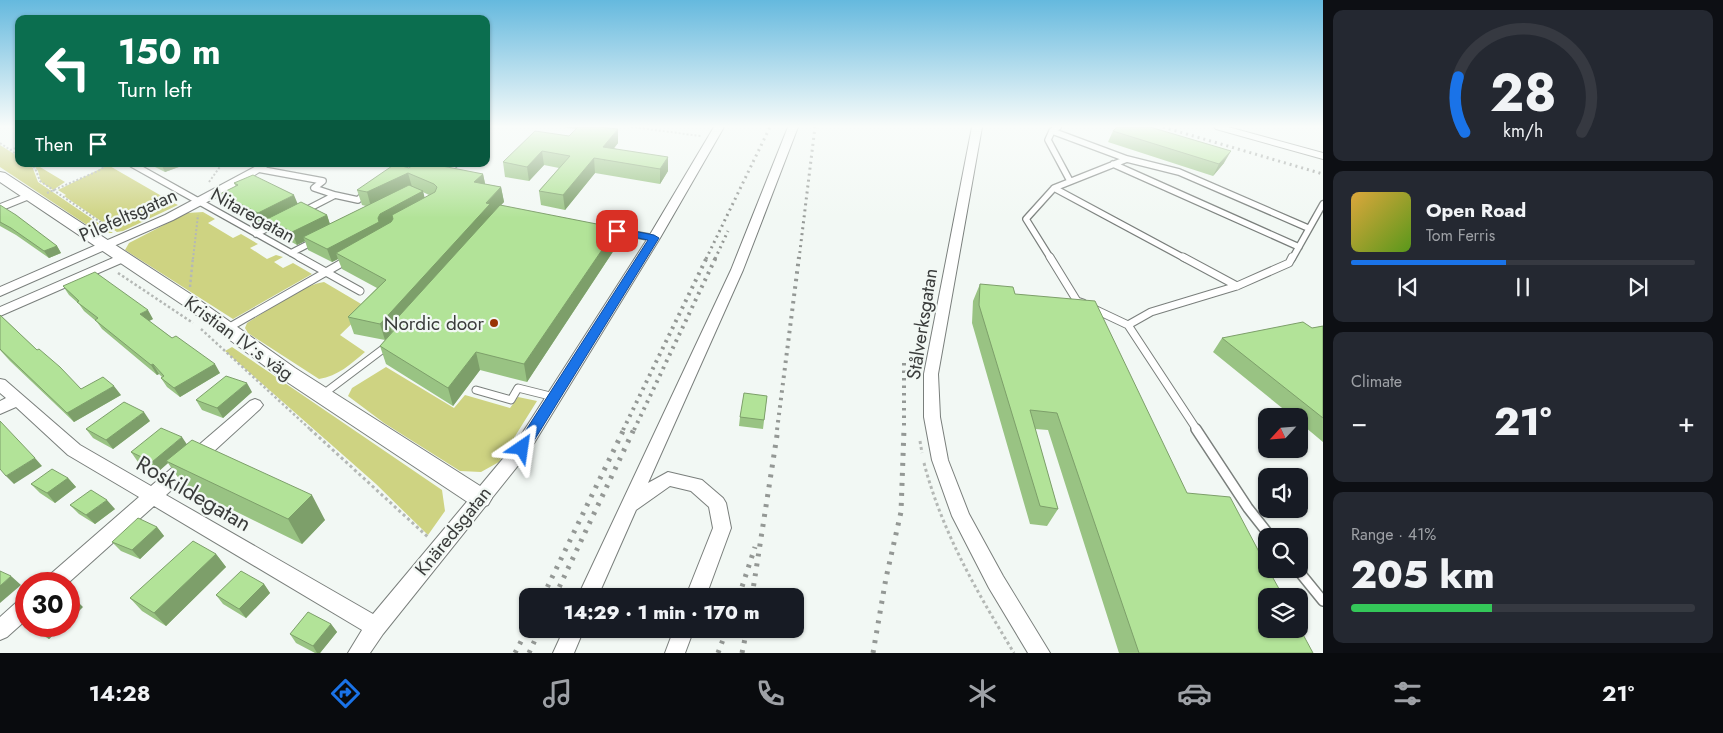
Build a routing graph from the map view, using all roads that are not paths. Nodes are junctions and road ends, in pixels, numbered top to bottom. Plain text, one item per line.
1 (701, 157) edge
2 (781, 157) edge
3 (971, 157) edge
4 (1057, 157) edge
5 (1123, 157) edge
6 (1127, 159) junction
7 (1112, 164) junction
8 (137, 167) edge
9 (262, 167) edge
10 (452, 167) edge
11 (440, 168) edge
12 (0, 176) edge
13 (1070, 181) junction
14 (372, 188) edge
15 (1054, 188) junction
16 (335, 195) junction
17 (28, 196) junction
18 (200, 203) junction
19 (1323, 204) edge
20 (0, 208) edge
21 (300, 212) edge
22 (282, 221) edge
23 (599, 228) edge
24 (1308, 228) junction
25 (256, 234) junction
26 (654, 238) junction
27 (317, 240) edge
28 (1299, 247) junction
29 (290, 253) junction
30 (111, 257) junction
31 (351, 258) edge
32 (326, 272) junction
33 (1237, 286) junction
34 (360, 291) dead end
35 (0, 292) edge
36 (0, 312) edge
37 (1128, 325) junction
38 (228, 328) junction
39 (396, 337) edge
40 (0, 384) edge
41 (476, 390) dead end
42 (322, 395) junction
43 (554, 397) junction
44 (17, 400) junction
45 (255, 405) dead end
46 (0, 408) edge
47 (153, 497) junction
48 (480, 498) junction
49 (630, 505) junction
50 (1264, 528) edge
51 (67, 572) edge
52 (1304, 578) edge
53 (592, 588) edge
54 (699, 588) edge
55 (1323, 601) edge
56 (15, 617) edge
57 (376, 626) junction
58 (0, 630) edge
59 (570, 638) edge
60 (681, 638) edge
61 (358, 653) edge
62 (563, 653) edge
63 (675, 653) edge
64 (1040, 653) edge

1 - 26 street, Knäredsgatan
2 - 49 street
3 - 64 street, Stålverksgatan
4 - 13 lane
5 - 6 lane
6 - 7 lane
6 - 24 lane
7 - 13 lane
7 - 28 lane
8 - 18 lane, Nitaregatan
9 - 16 lane
9 - 18 street, Pilefeltsgatan
10 - 11 lane
12 - 17 street, Kristian IV:s väg
13 - 15 lane
14 - 16 lane
15 - 33 lane
15 - 37 lane
16 - 21 lane
17 - 20 street
17 - 30 street, Kristian IV:s väg
18 - 25 lane, Nitaregatan
18 - 30 street, Pilefeltsgatan
19 - 24 lane
22 - 25 lane
23 - 26 lane
24 - 28 lane
25 - 29 lane, Nitaregatan
26 - 43 street, Knäredsgatan
27 - 29 lane
28 - 33 lane
29 - 32 lane, Nitaregatan
30 - 35 street, Pilefeltsgatan
30 - 36 street
30 - 38 street, Kristian IV:s väg
31 - 32 lane
32 - 34 lane, Nitaregatan
32 - 38 lane
33 - 37 lane
37 - 50 lane
38 - 42 street, Kristian IV:s väg
39 - 42 lane
40 - 44 street, Roskildegatan
41 - 43 lane
42 - 48 street, Kristian IV:s väg
43 - 48 street, Knäredsgatan
44 - 46 street
44 - 47 street, Roskildegatan
45 - 47 street
47 - 51 street
47 - 57 street, Roskildegatan
48 - 57 street, Knäredsgatan
49 - 53 street
49 - 54 street
52 - 55 lane
56 - 58 street
57 - 61 street, Knäredsgatan
59 - 62 street
60 - 63 street

